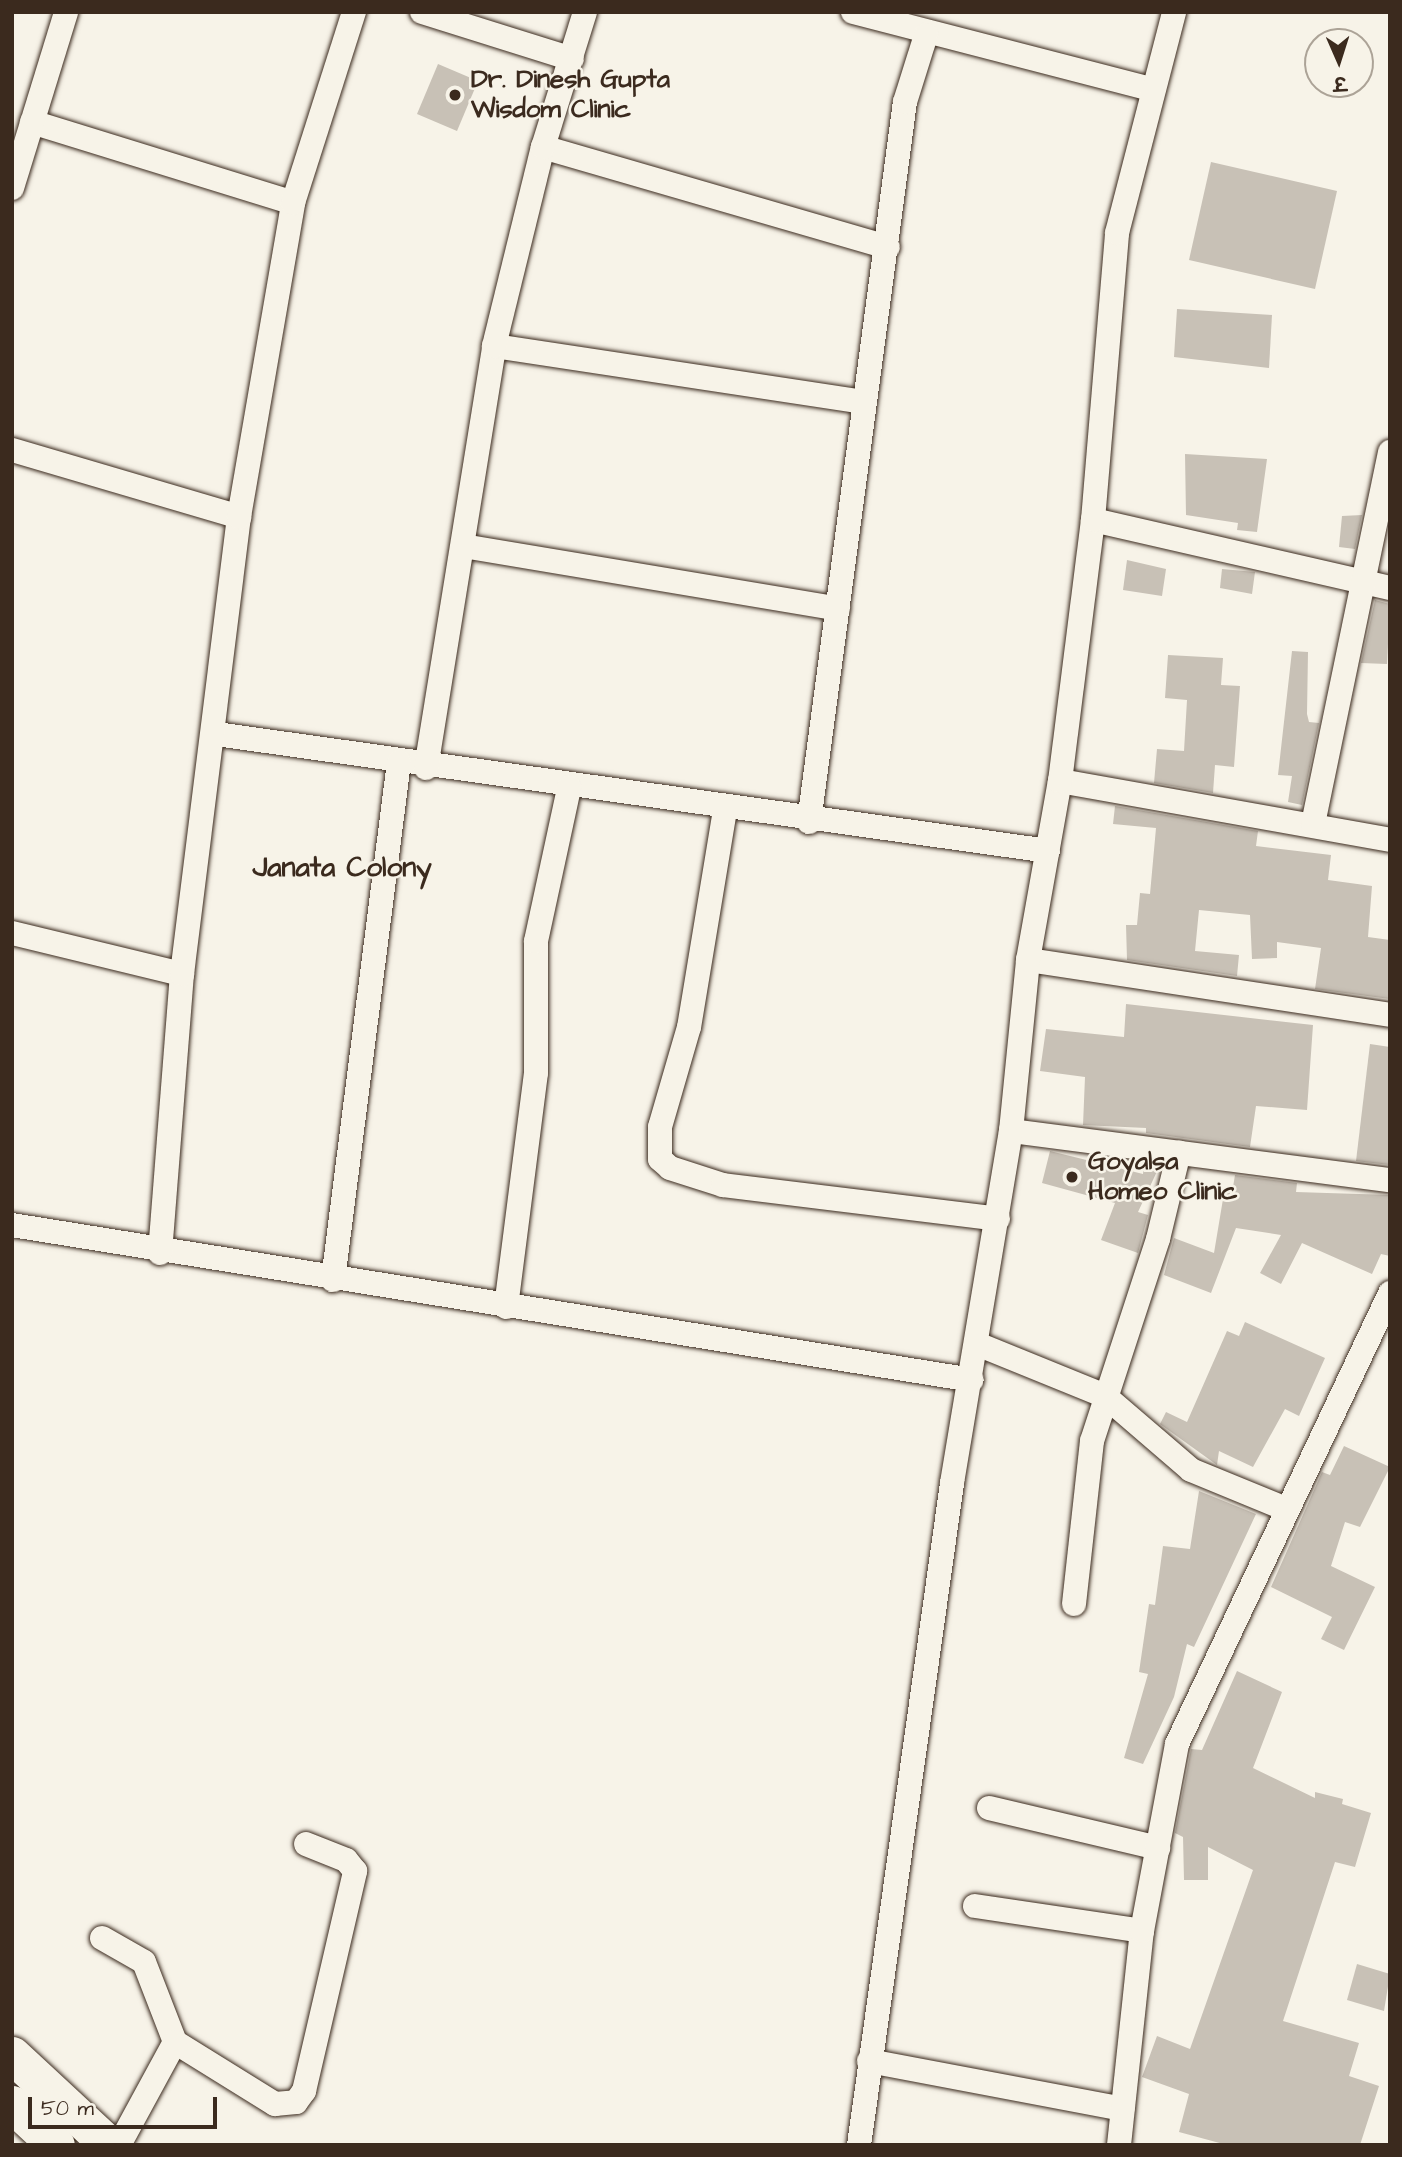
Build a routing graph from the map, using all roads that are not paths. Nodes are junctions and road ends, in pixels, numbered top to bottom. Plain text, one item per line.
1 (66, 12) edge
2 (354, 12) edge
3 (422, 12) edge
4 (585, 12) edge
5 (853, 12) edge
6 (1174, 12) edge
7 (451, 17) edge
8 (926, 35) junction
9 (572, 59) junction
10 (1151, 89) junction
11 (32, 122) junction
12 (543, 147) junction
13 (12, 188) edge
14 (293, 203) junction
15 (888, 247) junction
16 (494, 346) junction
17 (863, 402) junction
18 (12, 450) edge
19 (1390, 452) edge
20 (239, 517) junction
21 (1093, 520) junction
22 (463, 546) junction
23 (1359, 581) junction
24 (1390, 588) edge
25 (838, 609) junction
26 (216, 734) junction
27 (399, 762) junction
28 (426, 768) junction
29 (1060, 781) junction
30 (569, 788) junction
31 (725, 810) junction
32 (809, 822) junction
33 (1312, 824) junction
34 (1390, 840) edge
35 (1048, 851) junction
36 (12, 933) edge
37 (1028, 960) junction
38 (182, 974) junction
39 (1390, 1015) edge
40 (1011, 1131) junction
41 (1179, 1152) junction
42 (1390, 1180) edge
43 (998, 1219) junction
44 (12, 1225) edge
45 (160, 1253) junction
46 (333, 1280) junction
47 (1390, 1293) edge
48 (506, 1307) junction
49 (977, 1344) junction
50 (972, 1380) junction
51 (1105, 1396) junction
52 (1286, 1509) junction
53 (1074, 1604) dead end
54 (989, 1808) dead end
55 (306, 1844) dead end
56 (1158, 1848) junction
57 (975, 1906) dead end
58 (1142, 1931) junction
59 (102, 1937) dead end
60 (175, 2042) junction
61 (12, 2055) edge
62 (869, 2062) junction
63 (12, 2104) edge
64 (1122, 2109) junction
65 (1121, 2144) edge
66 (56, 2145) edge
67 (109, 2145) edge
68 (119, 2145) edge
69 (859, 2145) edge

1 - 11 street
2 - 14 street
3 - 7 street
4 - 9 street
5 - 8 street
6 - 10 street
7 - 9 street
8 - 10 street
8 - 15 street
9 - 12 street
10 - 21 street
11 - 13 street
11 - 14 street
12 - 15 street
12 - 16 street
14 - 20 street
15 - 17 street
16 - 17 street
16 - 22 street
17 - 25 street
18 - 20 street
19 - 23 street
20 - 26 street
21 - 23 street
21 - 29 street
22 - 25 street
22 - 28 street
23 - 24 street
23 - 33 street
25 - 32 street
26 - 27 street
26 - 38 street
27 - 28 street
27 - 46 street
28 - 30 street
29 - 33 street
29 - 35 street
30 - 31 street
30 - 48 street
31 - 32 street
31 - 43 street
32 - 35 street
33 - 34 street
35 - 37 street
36 - 38 street
37 - 39 street
37 - 40 street
38 - 45 street
40 - 41 street
40 - 43 street
41 - 42 street
41 - 51 street
43 - 49 street
44 - 45 street
45 - 46 street
46 - 48 street
47 - 52 street
48 - 50 street
49 - 50 street
49 - 51 street
50 - 62 street
51 - 52 street
51 - 53 street
52 - 56 street
54 - 56 street
55 - 60 street
56 - 58 street
57 - 58 street
58 - 64 street
59 - 60 street
60 - 68 street
61 - 67 highway
62 - 64 street
62 - 69 street
63 - 66 highway
64 - 65 street

